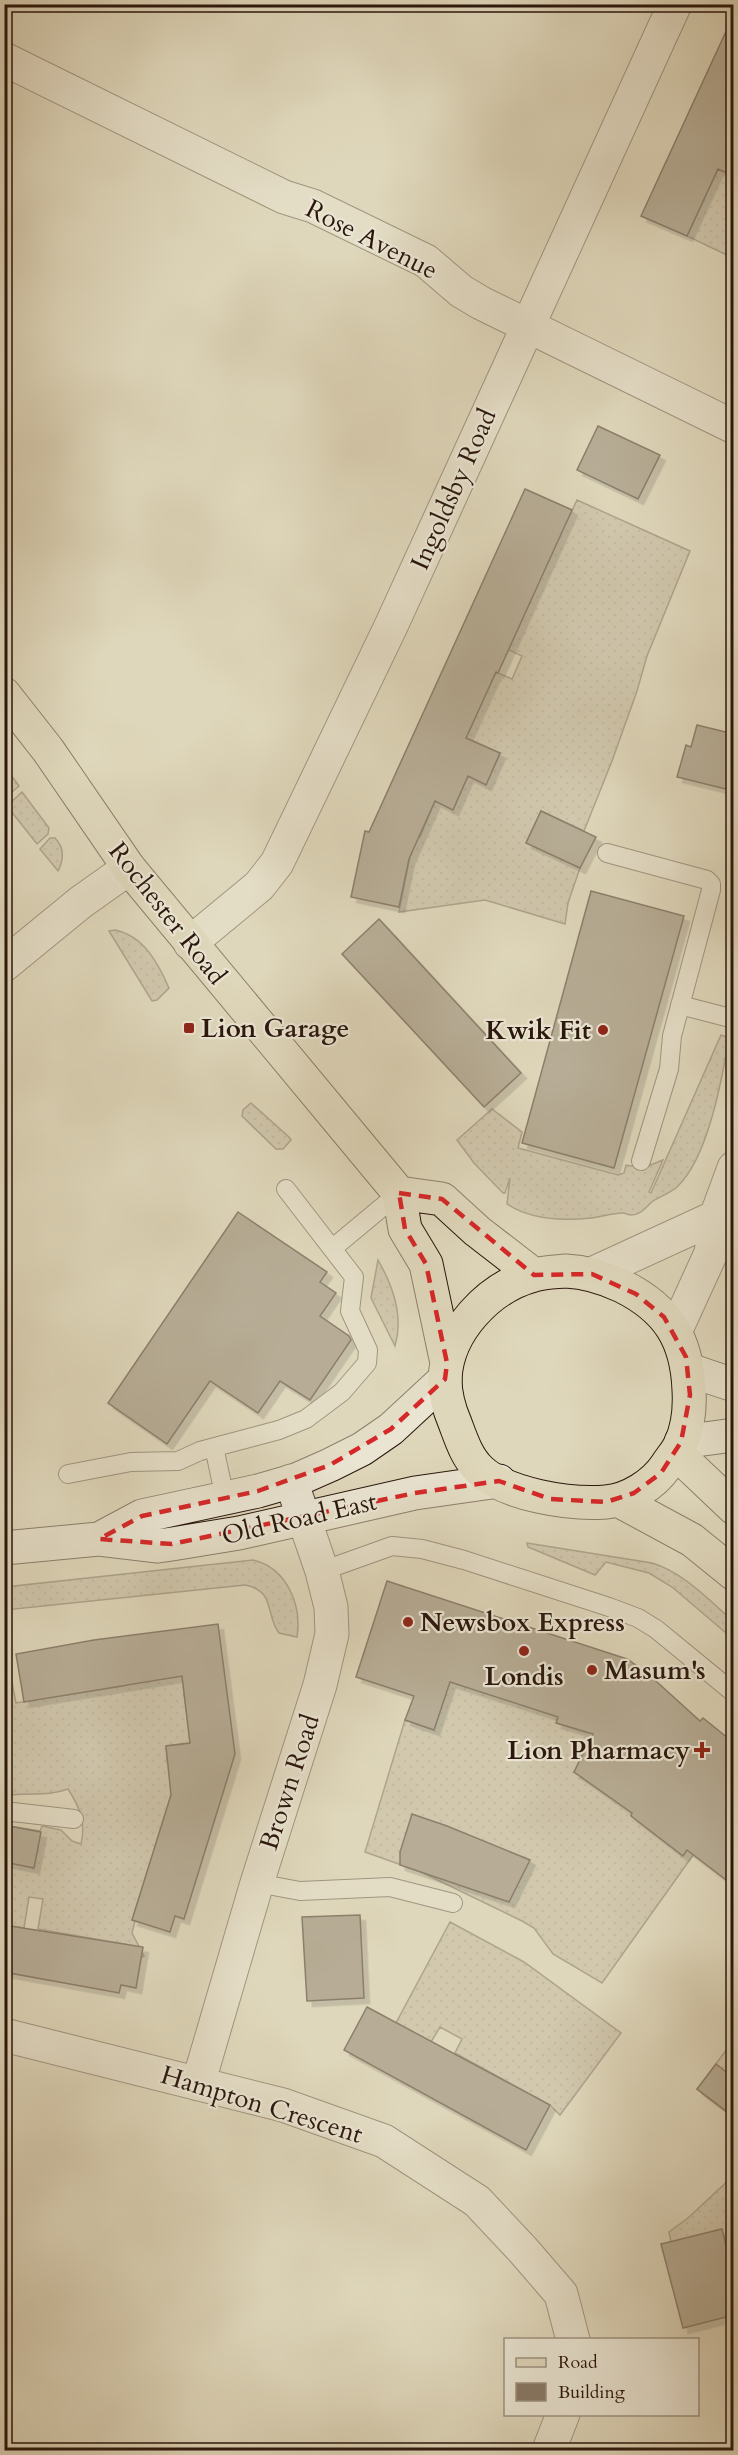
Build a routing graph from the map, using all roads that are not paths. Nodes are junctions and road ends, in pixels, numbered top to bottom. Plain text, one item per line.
1 (675, 4) edge
2 (4, 59) edge
3 (528, 325) junction
4 (734, 428) edge
5 (4, 694) edge
6 (608, 853) dead end
7 (129, 868) junction
8 (190, 943) junction
9 (4, 965) edge
10 (680, 1005) junction
11 (734, 1019) edge
12 (641, 1161) dead end
13 (734, 1168) edge
14 (286, 1189) dead end
15 (399, 1193) junction
16 (716, 1217) junction
17 (333, 1248) junction
18 (592, 1274) junction
19 (534, 1275) junction
20 (675, 1332) junction
21 (689, 1370) junction
22 (446, 1371) junction
23 (734, 1385) edge
24 (734, 1435) edge
25 (214, 1447) junction
26 (679, 1448) junction
27 (68, 1474) dead end
28 (291, 1481) junction
29 (499, 1481) junction
30 (225, 1498) junction
31 (618, 1500) junction
32 (734, 1508) edge
33 (303, 1519) junction
34 (99, 1539) junction
35 (4, 1548) edge
36 (322, 1571) junction
37 (734, 1574) edge
38 (734, 1693) edge
39 (4, 1811) edge
40 (74, 1819) dead end
41 (257, 1883) junction
42 (453, 1903) dead end
43 (4, 2035) edge
44 (198, 2084) junction
45 (572, 2338) edge
46 (563, 2416) edge
47 (549, 2451) edge

1 - 3 street, Ingoldsby Road
2 - 3 street, Rose Avenue
3 - 4 street, Rose Avenue
3 - 8 street, Ingoldsby Road
5 - 7 main road, Rochester Road
6 - 10 lane
7 - 8 main road, Rochester Road
7 - 9 street
8 - 15 main road, Rochester Road
10 - 11 lane
10 - 12 lane
13 - 16 street
14 - 17 lane
15 - 17 lane
15 - 19 main road
15 - 22 main road
16 - 18 street
16 - 20 street
17 - 25 lane
18 - 19 main road
18 - 20 main road
19 - 22 main road
20 - 21 main road
21 - 23 street
21 - 26 main road
22 - 28 street, Old Road East
22 - 29 main road
24 - 26 street
25 - 27 lane
25 - 30 lane
26 - 31 main road
26 - 32 main road
28 - 30 street, Old Road East
28 - 33 street, Brown Road
29 - 31 main road
29 - 33 street, Old Road East
30 - 34 street, Old Road East
31 - 37 main road
33 - 34 street, Old Road East
33 - 36 street, Brown Road
34 - 35 street, Old Road East
36 - 38 lane
36 - 41 street, Brown Road
39 - 40 lane
41 - 42 lane
41 - 44 street, Brown Road
43 - 44 street, Hampton Crescent
44 - 45 street, Hampton Crescent
46 - 47 street

